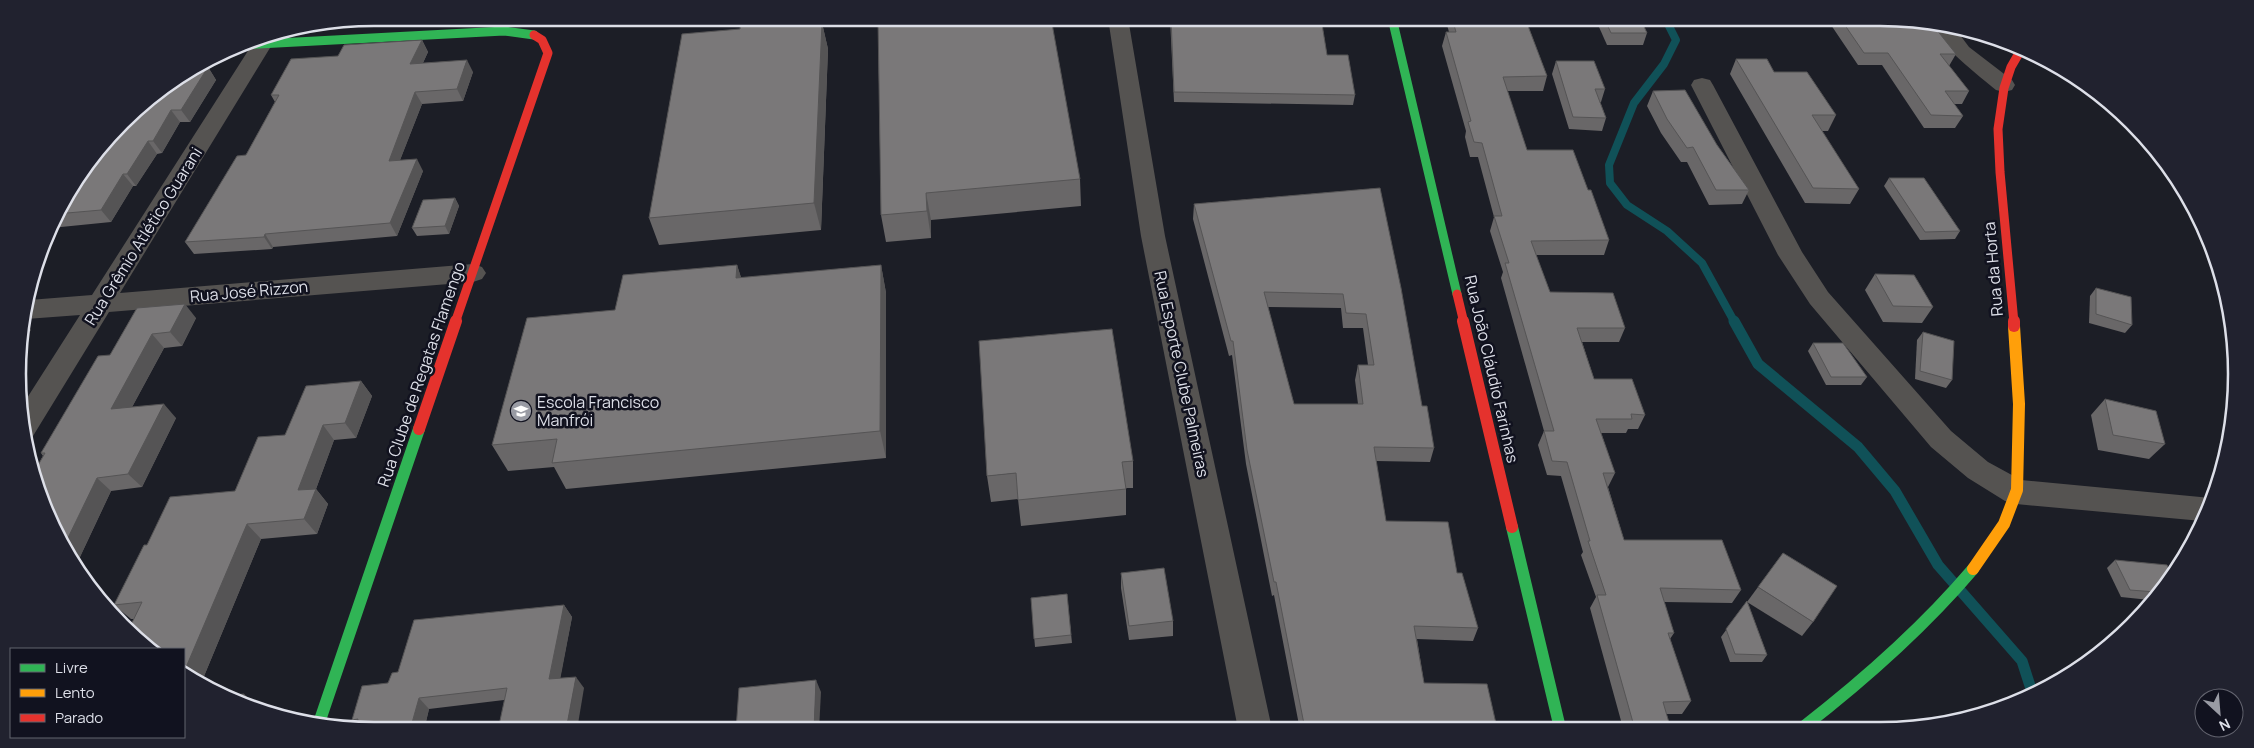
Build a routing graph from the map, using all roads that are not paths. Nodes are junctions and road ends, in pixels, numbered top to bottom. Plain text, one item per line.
1 (1119, 26) edge
2 (1394, 26) edge
3 (1948, 33) edge
4 (269, 43) edge
5 (260, 46) edge
6 (2018, 55) edge
7 (2004, 84) junction
8 (1702, 85) dead end
9 (473, 273) junction
10 (101, 304) junction
11 (32, 309) edge
12 (29, 419) edge
13 (2016, 492) junction
14 (2200, 508) edge
15 (321, 718) edge
16 (1254, 722) edge
17 (1559, 722) edge
18 (1810, 722) edge

1 - 16 street, Rua Esporte Clube Palmeiras
2 - 17 street, Rua João Cláudio Farinhas
3 - 7 street
4 - 9 street, Rua Clube de Regatas Flamengo
5 - 10 street, Rua Grêmio Atlético Guarani
6 - 7 street, Rua da Horta
7 - 13 street, Rua da Horta
8 - 13 street
9 - 10 street, Rua José Rizzon
9 - 15 street, Rua Clube de Regatas Flamengo
10 - 11 street, Rua José Rizzon
10 - 12 street, Rua Grêmio Atlético Guarani
13 - 14 street
13 - 18 street, Rua da Horta

